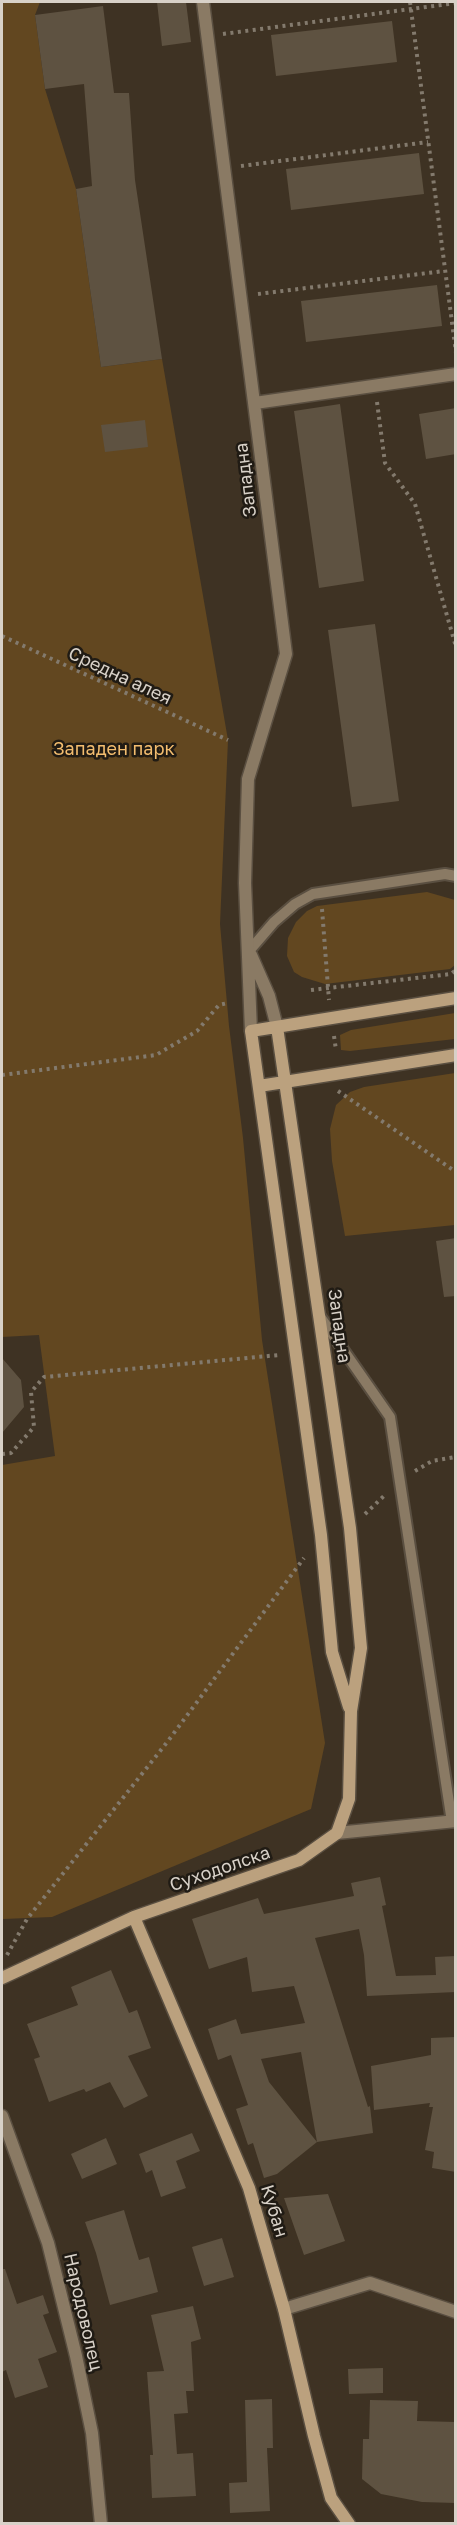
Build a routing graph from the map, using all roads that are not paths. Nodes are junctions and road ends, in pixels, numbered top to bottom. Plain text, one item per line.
1 (203, 2) edge
2 (456, 374) edge
3 (255, 403) junction
4 (456, 876) edge
5 (249, 951) junction
6 (456, 998) edge
7 (277, 1027) junction
8 (251, 1032) junction
9 (456, 1055) edge
10 (285, 1082) junction
11 (259, 1086) junction
12 (319, 1315) junction
13 (351, 1711) junction
14 (454, 1821) edge
15 (337, 1833) junction
16 (134, 1917) junction
17 (2, 1978) edge
18 (2, 2116) edge
19 (284, 2309) junction
20 (455, 2312) edge
21 (101, 2523) edge
22 (349, 2523) edge

1 - 3 street, Западна
2 - 3 street
3 - 5 street, Западна
4 - 5 lane
5 - 7 street, Западна
5 - 8 street, Западна
6 - 7 street
7 - 8 street
7 - 10 street, Западна
8 - 11 street, Западна
9 - 10 street
10 - 11 street
10 - 12 street, Западна
11 - 13 street, Западна
12 - 13 street, Западна
12 - 14 lane
13 - 15 street, Западна
14 - 15 street, Суходолска
15 - 16 street, Суходолска
16 - 17 street, Суходолска
16 - 19 street, Кубан
18 - 21 street, Народоволец
19 - 20 street
19 - 22 street, Кубан

